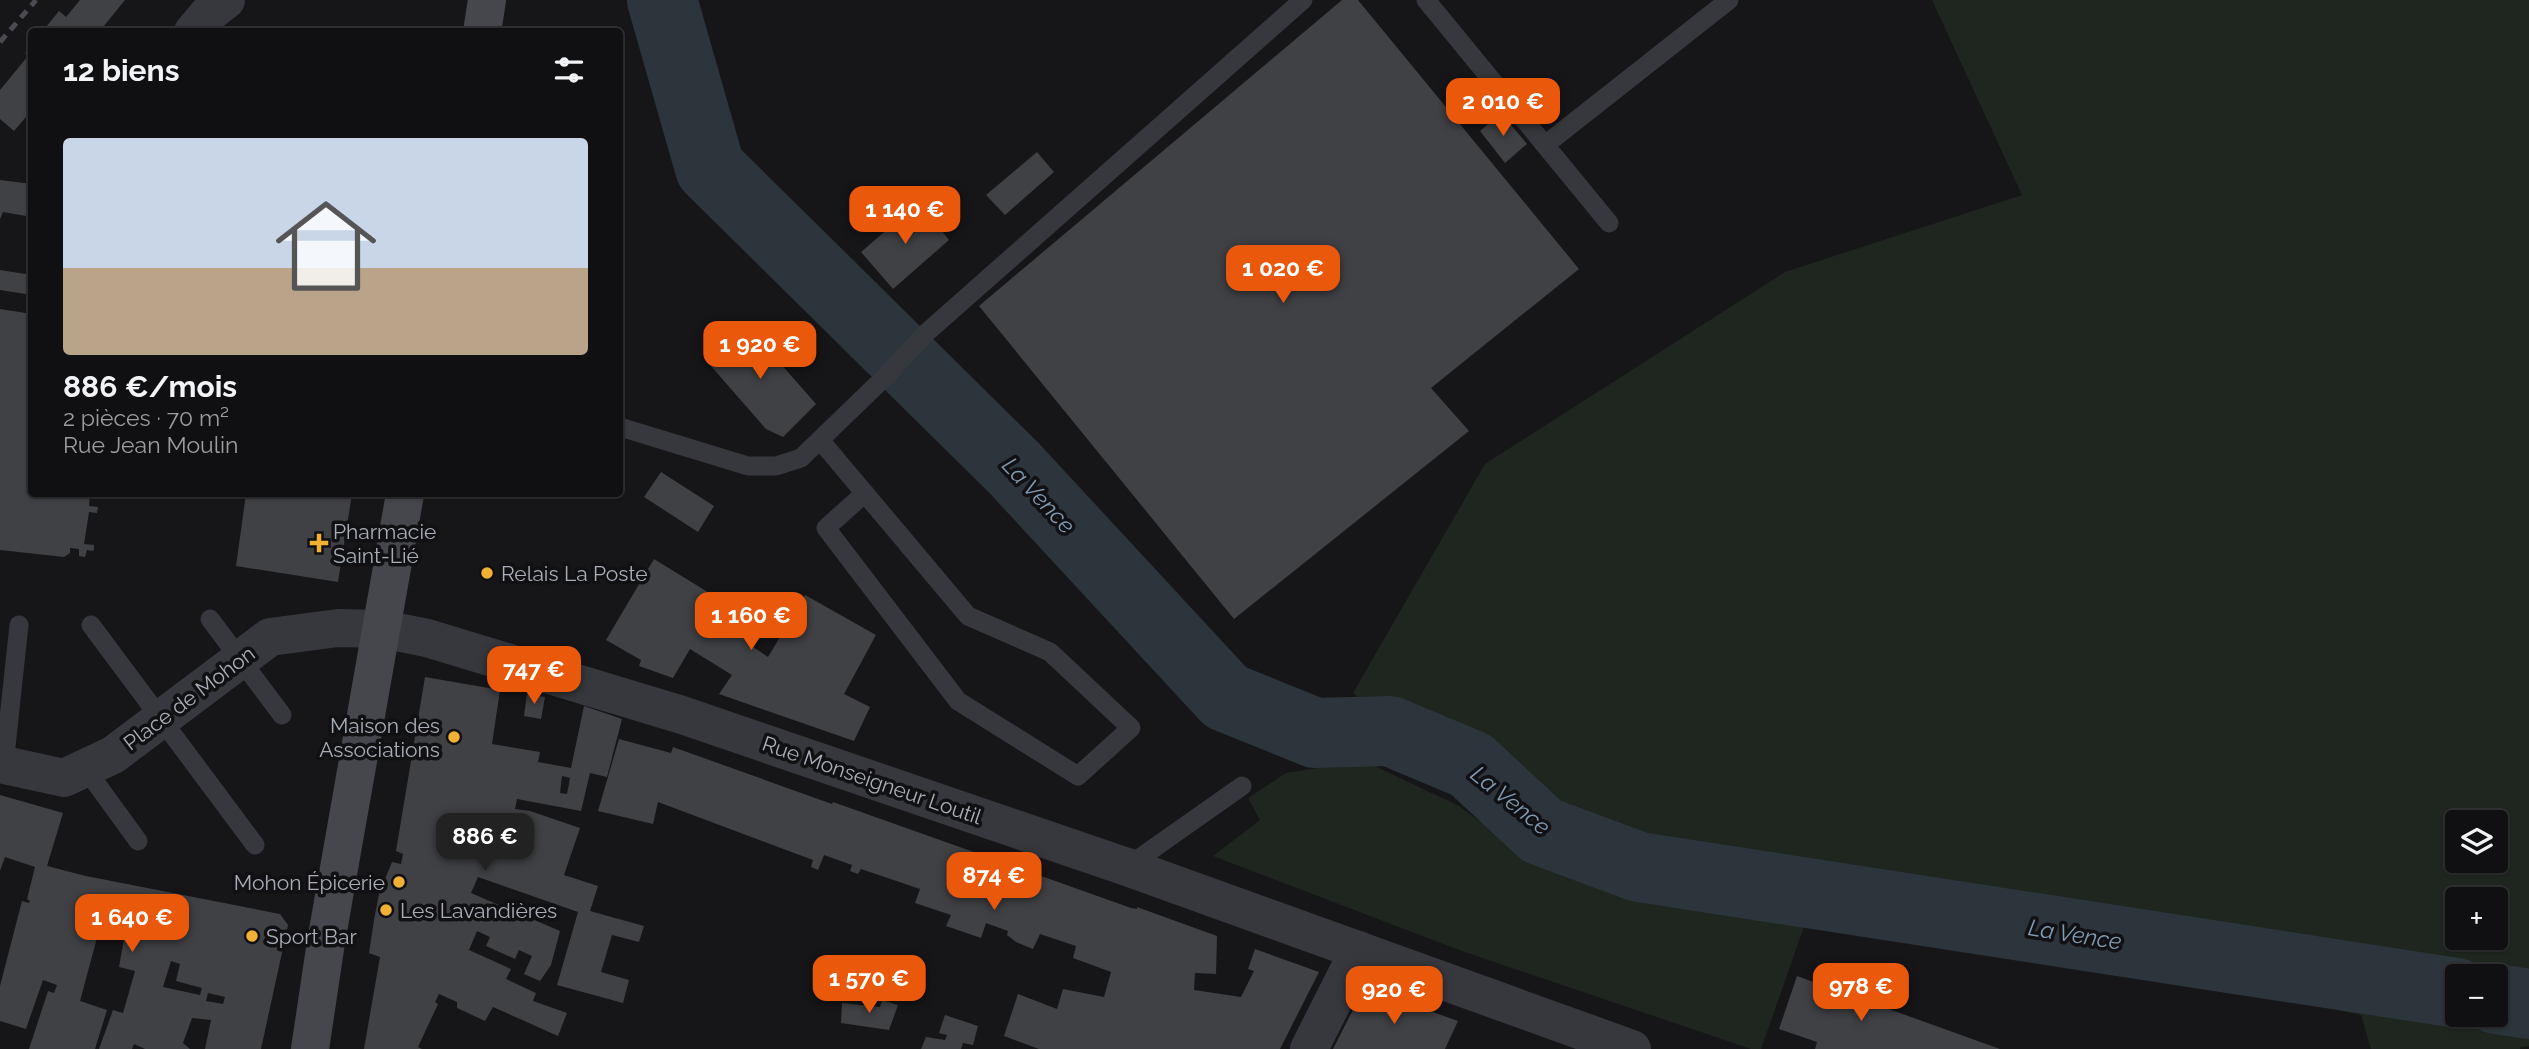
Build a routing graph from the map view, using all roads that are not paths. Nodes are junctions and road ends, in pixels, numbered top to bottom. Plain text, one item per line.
1 (226, 0) edge
2 (487, 0) edge
3 (1303, 0) edge
4 (1426, 0) edge
5 (1729, 0) edge
6 (196, 28) edge
7 (483, 28) edge
8 (1545, 145) junction
9 (1609, 223) dead end
10 (623, 428) edge
11 (820, 440) junction
12 (865, 493) junction
13 (404, 497) edge
14 (210, 620) dead end
15 (19, 625) dead end
16 (91, 625) dead end
17 (382, 629) junction
18 (240, 660) junction
19 (282, 715) dead end
20 (162, 718) junction
21 (2, 765) edge
22 (85, 768) junction
23 (1242, 786) dead end
24 (138, 842) dead end
25 (255, 845) dead end
26 (1127, 867) junction
27 (1359, 950) junction
28 (310, 1049) edge
29 (1309, 1049) edge
30 (1632, 1049) edge

1 - 6 street
2 - 7 main road
3 - 11 lane
4 - 8 lane
5 - 8 lane
8 - 9 lane
10 - 11 lane
11 - 12 lane
12 - 12 lane
13 - 17 main road
14 - 18 lane
15 - 21 lane
16 - 20 lane
17 - 18 street, Place de Mohon
17 - 26 street, Rue Monseigneur Loutil
17 - 28 main road
18 - 19 lane
18 - 20 street, Place de Mohon
20 - 22 street, Place de Mohon
20 - 25 lane
21 - 22 street, Place de Mohon
22 - 24 lane
23 - 26 lane
26 - 27 street, Rue Monseigneur Loutil
27 - 29 street
27 - 30 street, Rue Monseigneur Loutil

